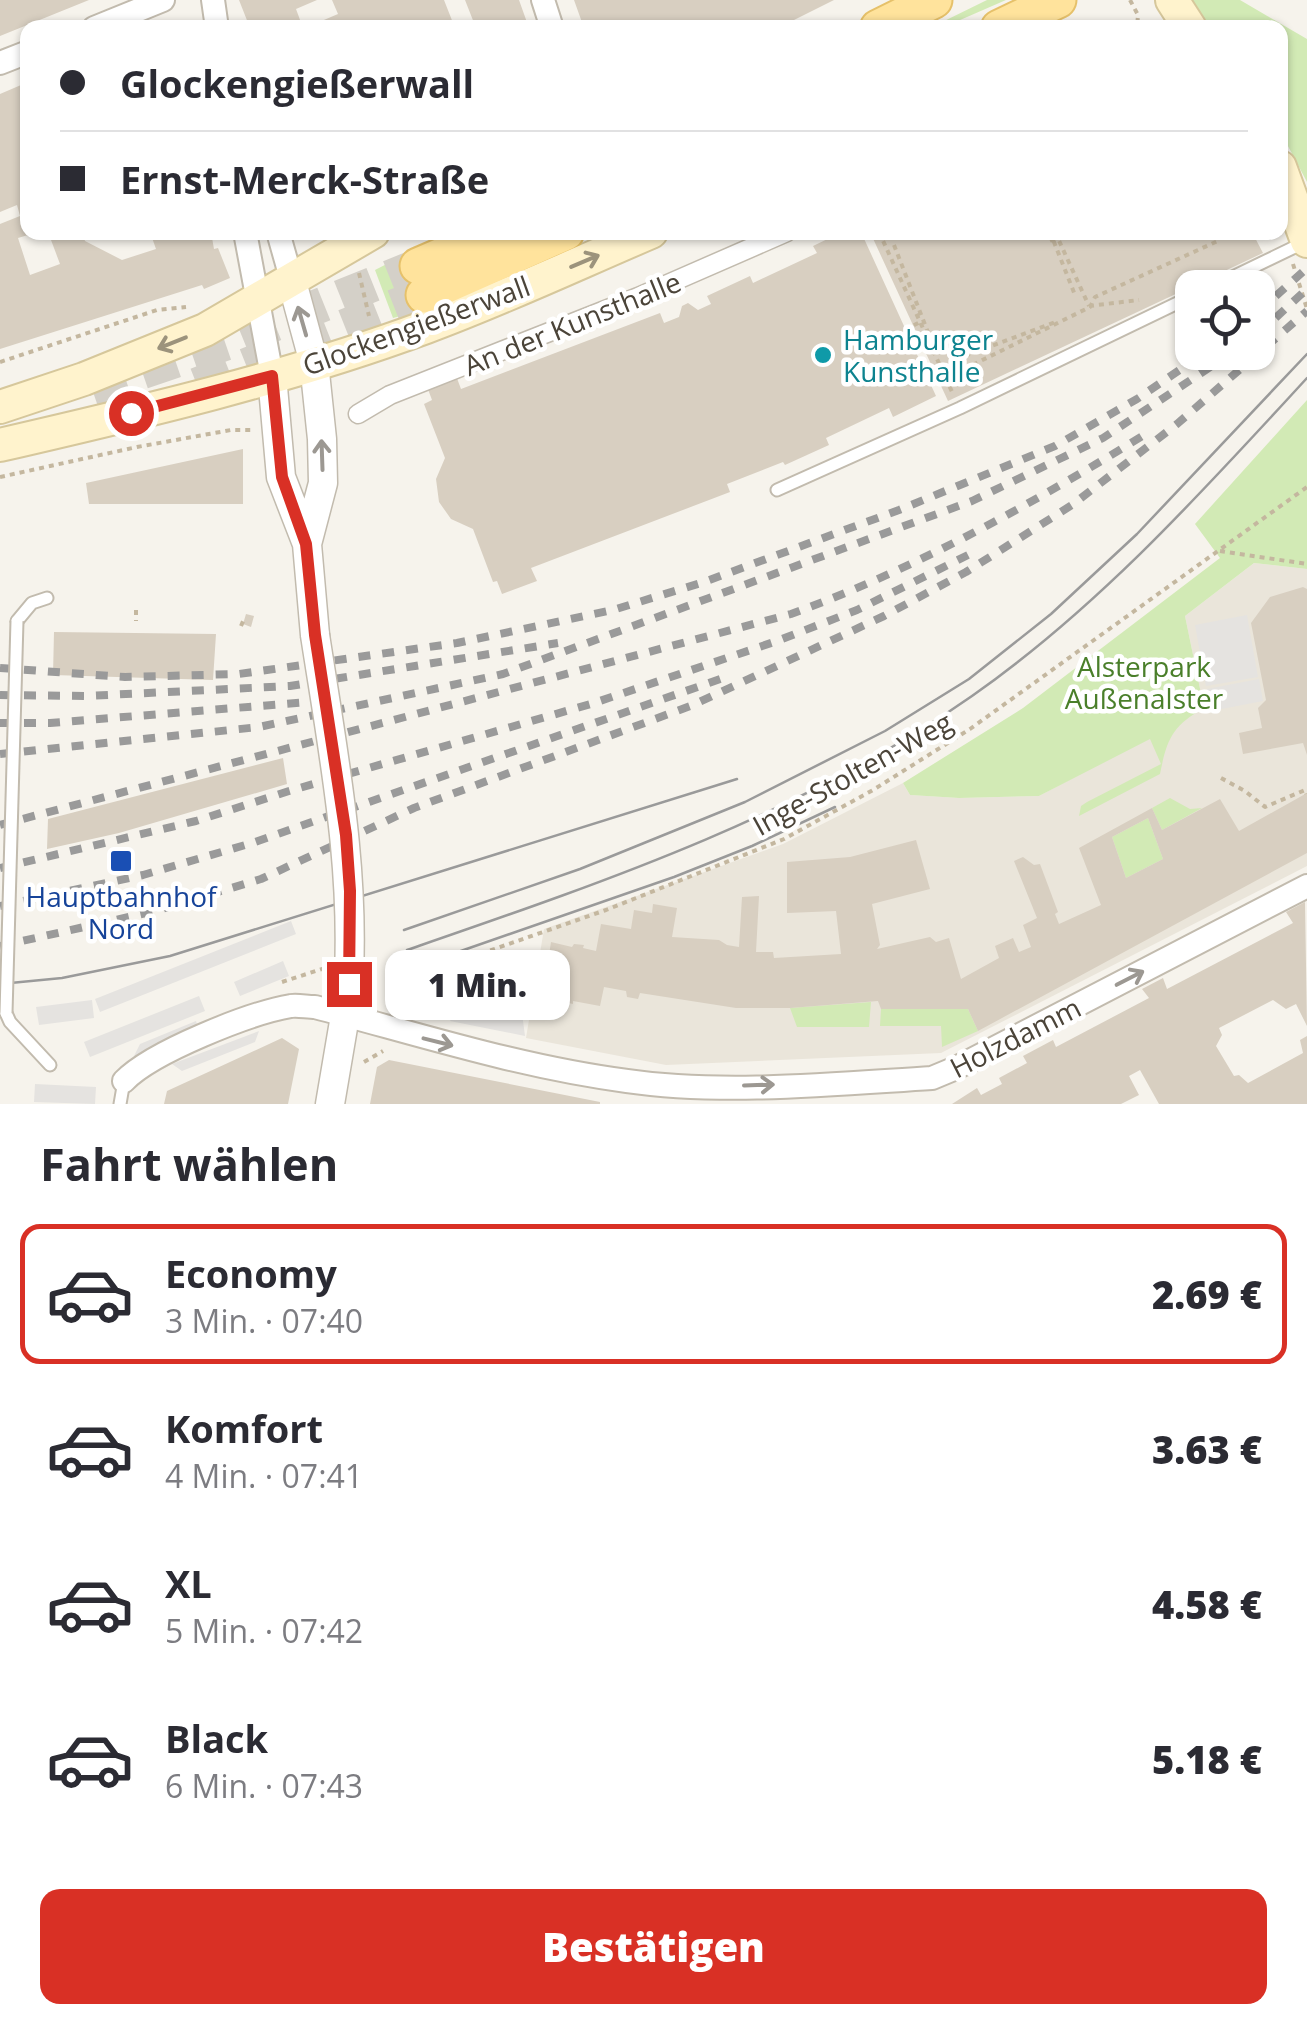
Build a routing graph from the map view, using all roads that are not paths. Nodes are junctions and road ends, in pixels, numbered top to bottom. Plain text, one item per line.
1 (934, 0) edge
2 (1058, 0) edge
3 (153, 9) edge
4 (884, 16) edge
5 (119, 20) edge
6 (1016, 20) edge
7 (1288, 189) edge
8 (248, 240) edge
9 (280, 240) edge
10 (359, 240) edge
11 (484, 240) edge
12 (542, 240) edge
13 (632, 240) edge
14 (769, 240) edge
15 (1307, 241) edge
16 (1247, 270) edge
17 (290, 278) junction
18 (259, 300) junction
19 (1175, 304) edge
20 (314, 363) junction
21 (272, 376) junction
22 (0, 407) edge
23 (358, 414) dead end
24 (0, 445) edge
25 (777, 490) dead end
26 (306, 544) junction
27 (47, 598) dead end
28 (1307, 886) edge
29 (346, 1010) junction
30 (50, 1065) dead end
31 (894, 1080) junction
32 (122, 1092) edge
33 (330, 1104) edge
34 (900, 1104) edge

1 - 4 main road
2 - 6 main road
3 - 5 street
7 - 15 main road
8 - 18 street
9 - 17 street
10 - 17 main road
11 - 12 main road
20 -> 13 main road, Glockengießerwall
14 - 23 street, An der Kunsthalle
15 - 16 lane
17 - 18 main road
20 -> 17 street
18 - 21 street
18 -> 22 main road
19 - 25 lane
20 - 21 main road, Glockengießerwall
26 -> 20 street
21 - 24 main road, Glockengießerwall
21 - 26 street
26 - 29 street, bridge
27 - 30 lane, bridge
31 -> 28 street, Holzdamm
29 -> 31 street, Holzdamm
29 - 32 street, Holzdamm
29 - 33 street
31 - 34 street

